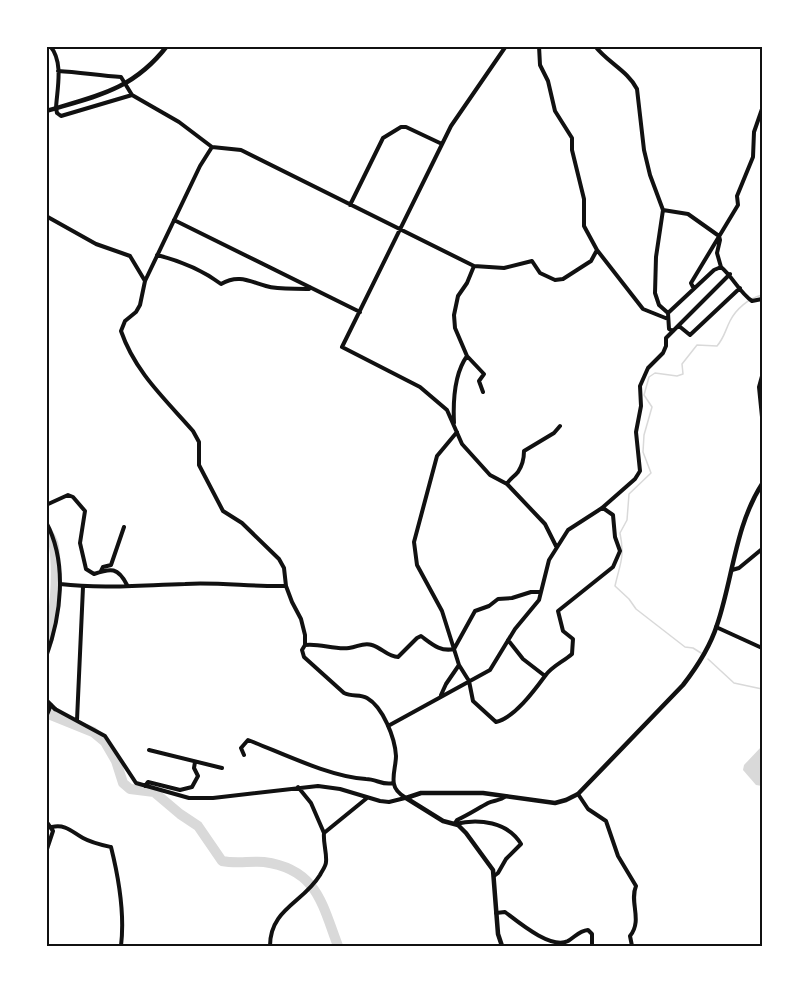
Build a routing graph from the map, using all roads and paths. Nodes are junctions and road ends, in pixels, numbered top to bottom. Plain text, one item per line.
1 (50, 46) edge
2 (167, 46) edge
3 (506, 46) edge
4 (539, 46) edge
5 (595, 46) edge
6 (58, 71) junction
7 (132, 95) junction
8 (56, 108) junction
9 (762, 109) edge
10 (46, 111) edge
11 (442, 144) junction
12 (212, 147) junction
13 (350, 205) junction
14 (663, 210) junction
15 (46, 216) edge
16 (174, 220) junction
17 (400, 229) junction
18 (719, 236) junction
19 (597, 250) junction
20 (157, 255) junction
21 (474, 266) junction
22 (721, 267) junction
23 (730, 274) junction
24 (145, 280) junction
25 (310, 287) junction
26 (693, 287) junction
27 (740, 288) junction
28 (762, 299) edge
29 (360, 312) junction
30 (668, 313) junction
31 (668, 319) junction
32 (679, 326) junction
33 (673, 332) junction
34 (467, 356) junction
35 (762, 376) edge
36 (483, 392) dead end
37 (762, 417) edge
38 (454, 426) junction
39 (560, 426) dead end
40 (457, 432) junction
41 (507, 484) junction
42 (762, 484) edge
43 (46, 505) edge
44 (602, 508) junction
45 (46, 522) edge
46 (124, 527) dead end
47 (556, 546) junction
48 (762, 549) edge
49 (732, 570) junction
50 (101, 571) junction
51 (60, 584) junction
52 (126, 585) junction
53 (286, 586) junction
54 (83, 587) junction
55 (541, 592) junction
56 (716, 627) junction
57 (508, 640) junction
58 (305, 645) junction
59 (762, 648) edge
60 (454, 649) junction
61 (46, 657) edge
62 (459, 665) junction
63 (545, 676) junction
64 (469, 681) junction
65 (441, 695) junction
66 (46, 700) edge
67 (53, 706) junction
68 (46, 717) edge
69 (77, 720) junction
70 (388, 726) junction
71 (149, 750) dead end
72 (244, 754) dead end
73 (195, 762) junction
74 (222, 768) dead end
75 (393, 783) junction
76 (146, 786) junction
77 (298, 787) junction
78 (578, 794) junction
79 (506, 796) junction
80 (367, 798) junction
81 (406, 798) junction
82 (46, 820) edge
83 (455, 824) junction
84 (52, 827) junction
85 (324, 833) junction
86 (46, 852) edge
87 (494, 876) junction
88 (496, 913) junction
89 (121, 946) edge
90 (270, 946) edge
91 (502, 946) edge
92 (592, 946) edge
93 (632, 946) edge

1 - 6 street
2 - 8 main road
3 - 11 street
4 - 19 street
5 - 14 street
6 - 7 street
6 - 8 street
7 - 8 street
7 - 12 street
8 - 10 main road
9 - 18 street
11 - 13 street
11 - 17 street
12 - 13 street
12 - 16 street
13 - 17 street
14 - 18 street
14 - 30 street
15 - 24 street
16 - 20 street
16 - 25 street
17 - 21 street
17 - 29 street
18 - 22 street
18 - 26 street
19 - 21 street
19 - 31 street
20 - 24 street
20 - 25 street
21 - 34 street
22 - 23 street
22 - 26 street
23 - 27 street
23 - 32 street
24 - 53 street
25 - 29 street
26 - 30 street
27 - 28 street
27 - 32 street
29 - 38 street
30 - 31 street
31 - 33 street
32 - 33 street
33 - 44 street
34 - 36 street
34 - 38 street
35 - 37 street
38 - 40 street
39 - 41 street
40 - 41 street
40 - 60 street
41 - 47 street
42 - 49 main road
43 - 50 street
44 - 47 street
44 - 63 street
45 - 51 street
46 - 50 street
47 - 55 street
48 - 49 street
49 - 56 main road
50 - 52 street
51 - 54 street
51 - 61 street
52 - 53 street
52 - 54 street
53 - 58 street
54 - 69 street
55 - 57 street
55 - 60 street
56 - 59 street
56 - 78 main road
57 - 63 street
57 - 64 street
58 - 60 street
58 - 70 street
60 - 62 street
62 - 64 street
62 - 65 street
63 - 64 street
64 - 65 street
65 - 70 street
66 - 67 main road
67 - 68 street
67 - 69 street
69 - 76 street
70 - 75 street
71 - 73 street
72 - 75 street
73 - 74 street
73 - 76 street
75 - 81 street
76 - 77 street
77 - 80 street
77 - 85 street
78 - 79 main road
78 - 93 street
79 - 81 main road
79 - 83 street
80 - 81 street
80 - 85 street
81 - 83 main road
82 - 84 street
83 - 87 main road
83 - 87 street
84 - 86 street
84 - 89 street
85 - 90 street
87 - 88 main road
88 - 91 main road
88 - 92 street

